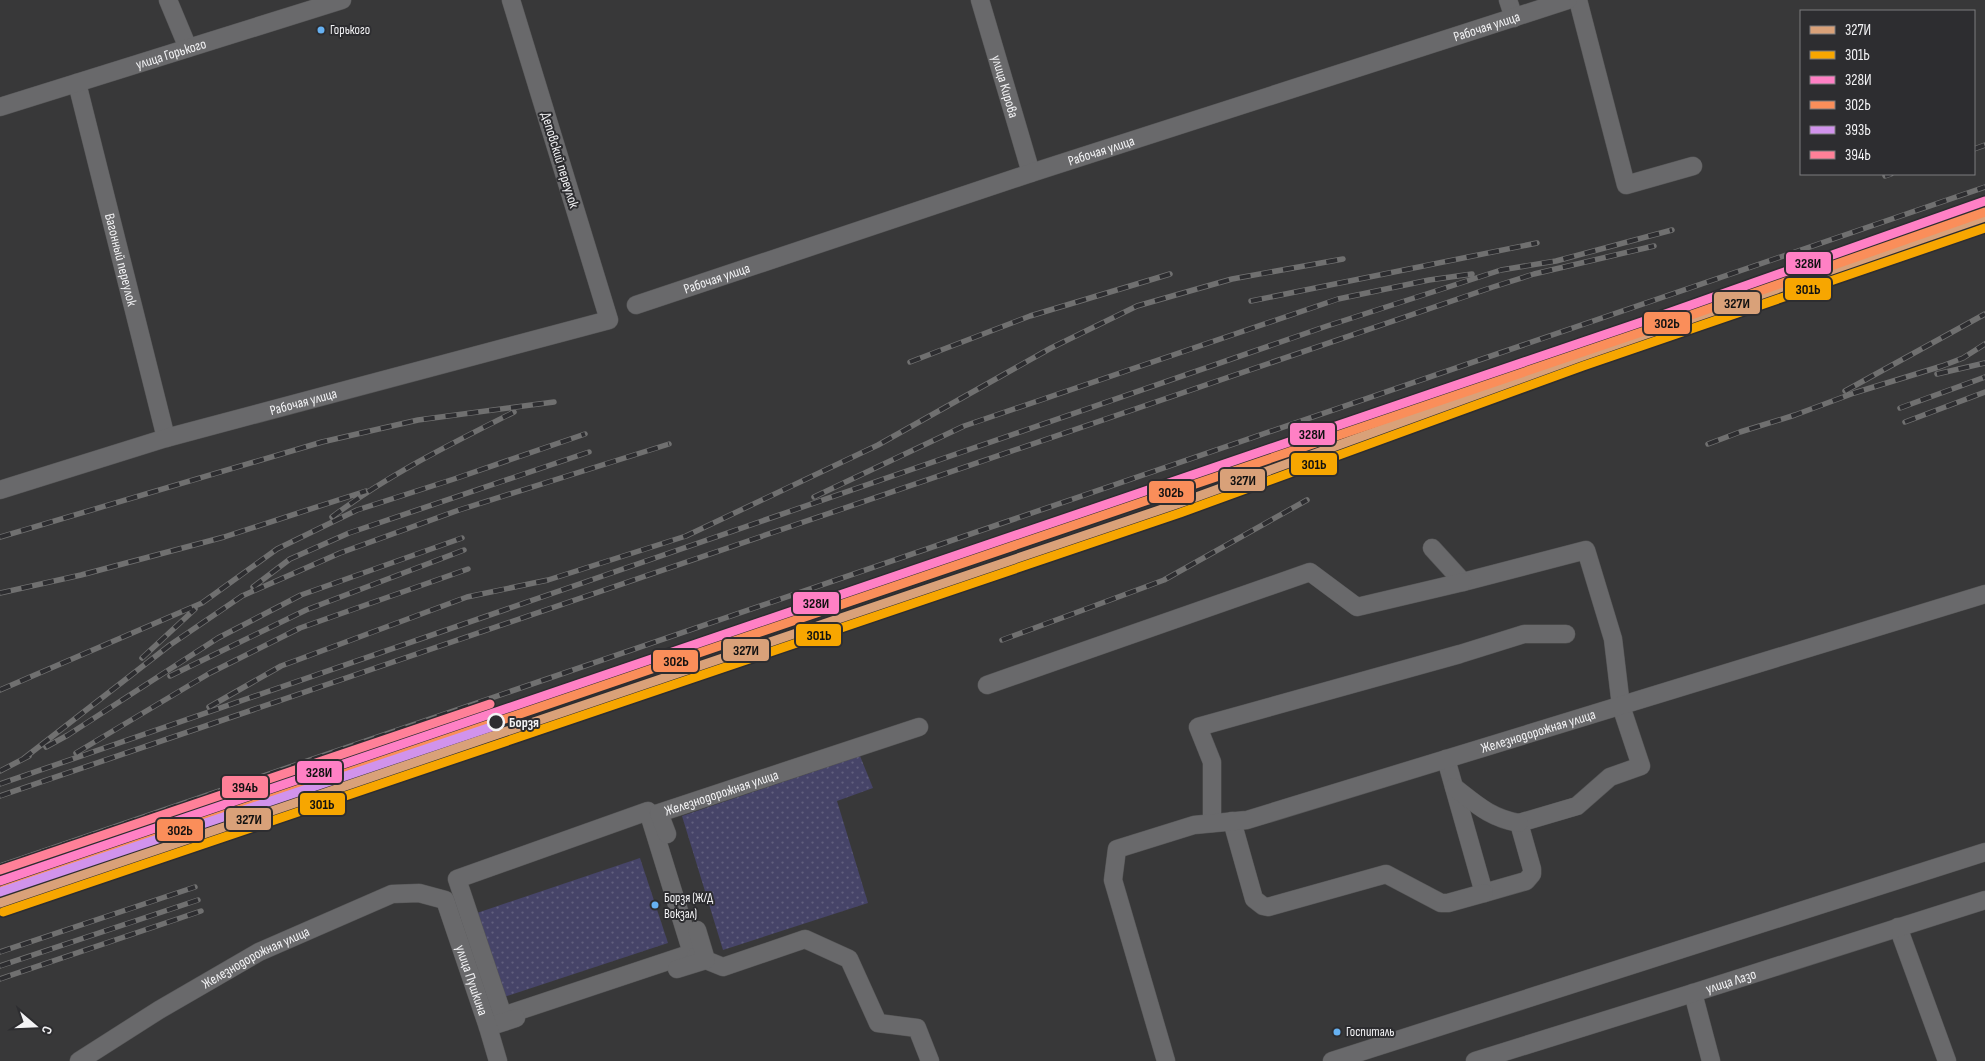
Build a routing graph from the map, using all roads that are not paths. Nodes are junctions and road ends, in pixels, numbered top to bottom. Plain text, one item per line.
1 (168, 0) edge
2 (342, 0) edge
3 (511, 0) edge
4 (980, 0) edge
5 (1508, 0) edge
6 (1568, 0) edge
7 (1578, 0) edge
8 (1514, 18) junction
9 (188, 48) junction
10 (77, 83) junction
11 (0, 107) edge
12 (1693, 166) dead end
13 (1031, 172) junction
14 (636, 305) dead end
15 (609, 320) joint
16 (166, 438) junction
17 (0, 490) edge
18 (1432, 548) dead end
19 (1463, 582) junction
20 (1985, 594) edge
21 (1566, 634) dead end
22 (987, 685) dead end
23 (1621, 706) junction
24 (919, 727) dead end
25 (1446, 759) junction
26 (1454, 786) junction
27 (1232, 821) junction
28 (1212, 823) junction
29 (1519, 823) junction
30 (1985, 852) edge
31 (1484, 893) junction
32 (445, 900) joint
33 (1985, 900) edge
34 (1898, 927) junction
35 (699, 957) junction
36 (1693, 994) junction
37 (488, 1027) junction
38 (79, 1061) edge
39 (498, 1061) edge
40 (930, 1061) edge
41 (1166, 1061) edge
42 (1332, 1061) edge
43 (1475, 1061) edge
44 (1712, 1061) edge
45 (1947, 1061) edge

1 - 9 street
2 - 9 street, улица Горького
3 - 15 street, Деповский переулок
4 - 13 street, улица Кирова
5 - 8 street
6 - 8 street, Рабочая улица
7 - 12 street
8 - 13 street, Рабочая улица
9 - 10 street, улица Горького
10 - 11 street, улица Горького
10 - 16 street, Вагонный переулок
13 - 14 street, Рабочая улица
15 - 16 street, Рабочая улица
16 - 17 street, Рабочая улица
18 - 19 street
19 - 22 street
19 - 23 street
20 - 23 street, Железнодорожная улица
21 - 28 street
23 - 25 street, Железнодорожная улица
23 - 29 street
24 - 35 street, Железнодорожная улица
25 - 26 street
25 - 27 street, Железнодорожная улица
26 - 29 street
26 - 31 street
27 - 28 street, Железнодорожная улица
27 - 31 street
28 - 41 street, Железнодорожная улица
29 - 31 street
30 - 42 street
32 - 37 street, улица Пушкина
32 - 38 street, Железнодорожная улица
33 - 34 street, улица Лазо
34 - 36 street, улица Лазо
34 - 45 street
35 - 35 street
35 - 37 street
35 - 40 street
36 - 43 street, улица Лазо
36 - 44 street
37 - 39 street, улица Пушкина

